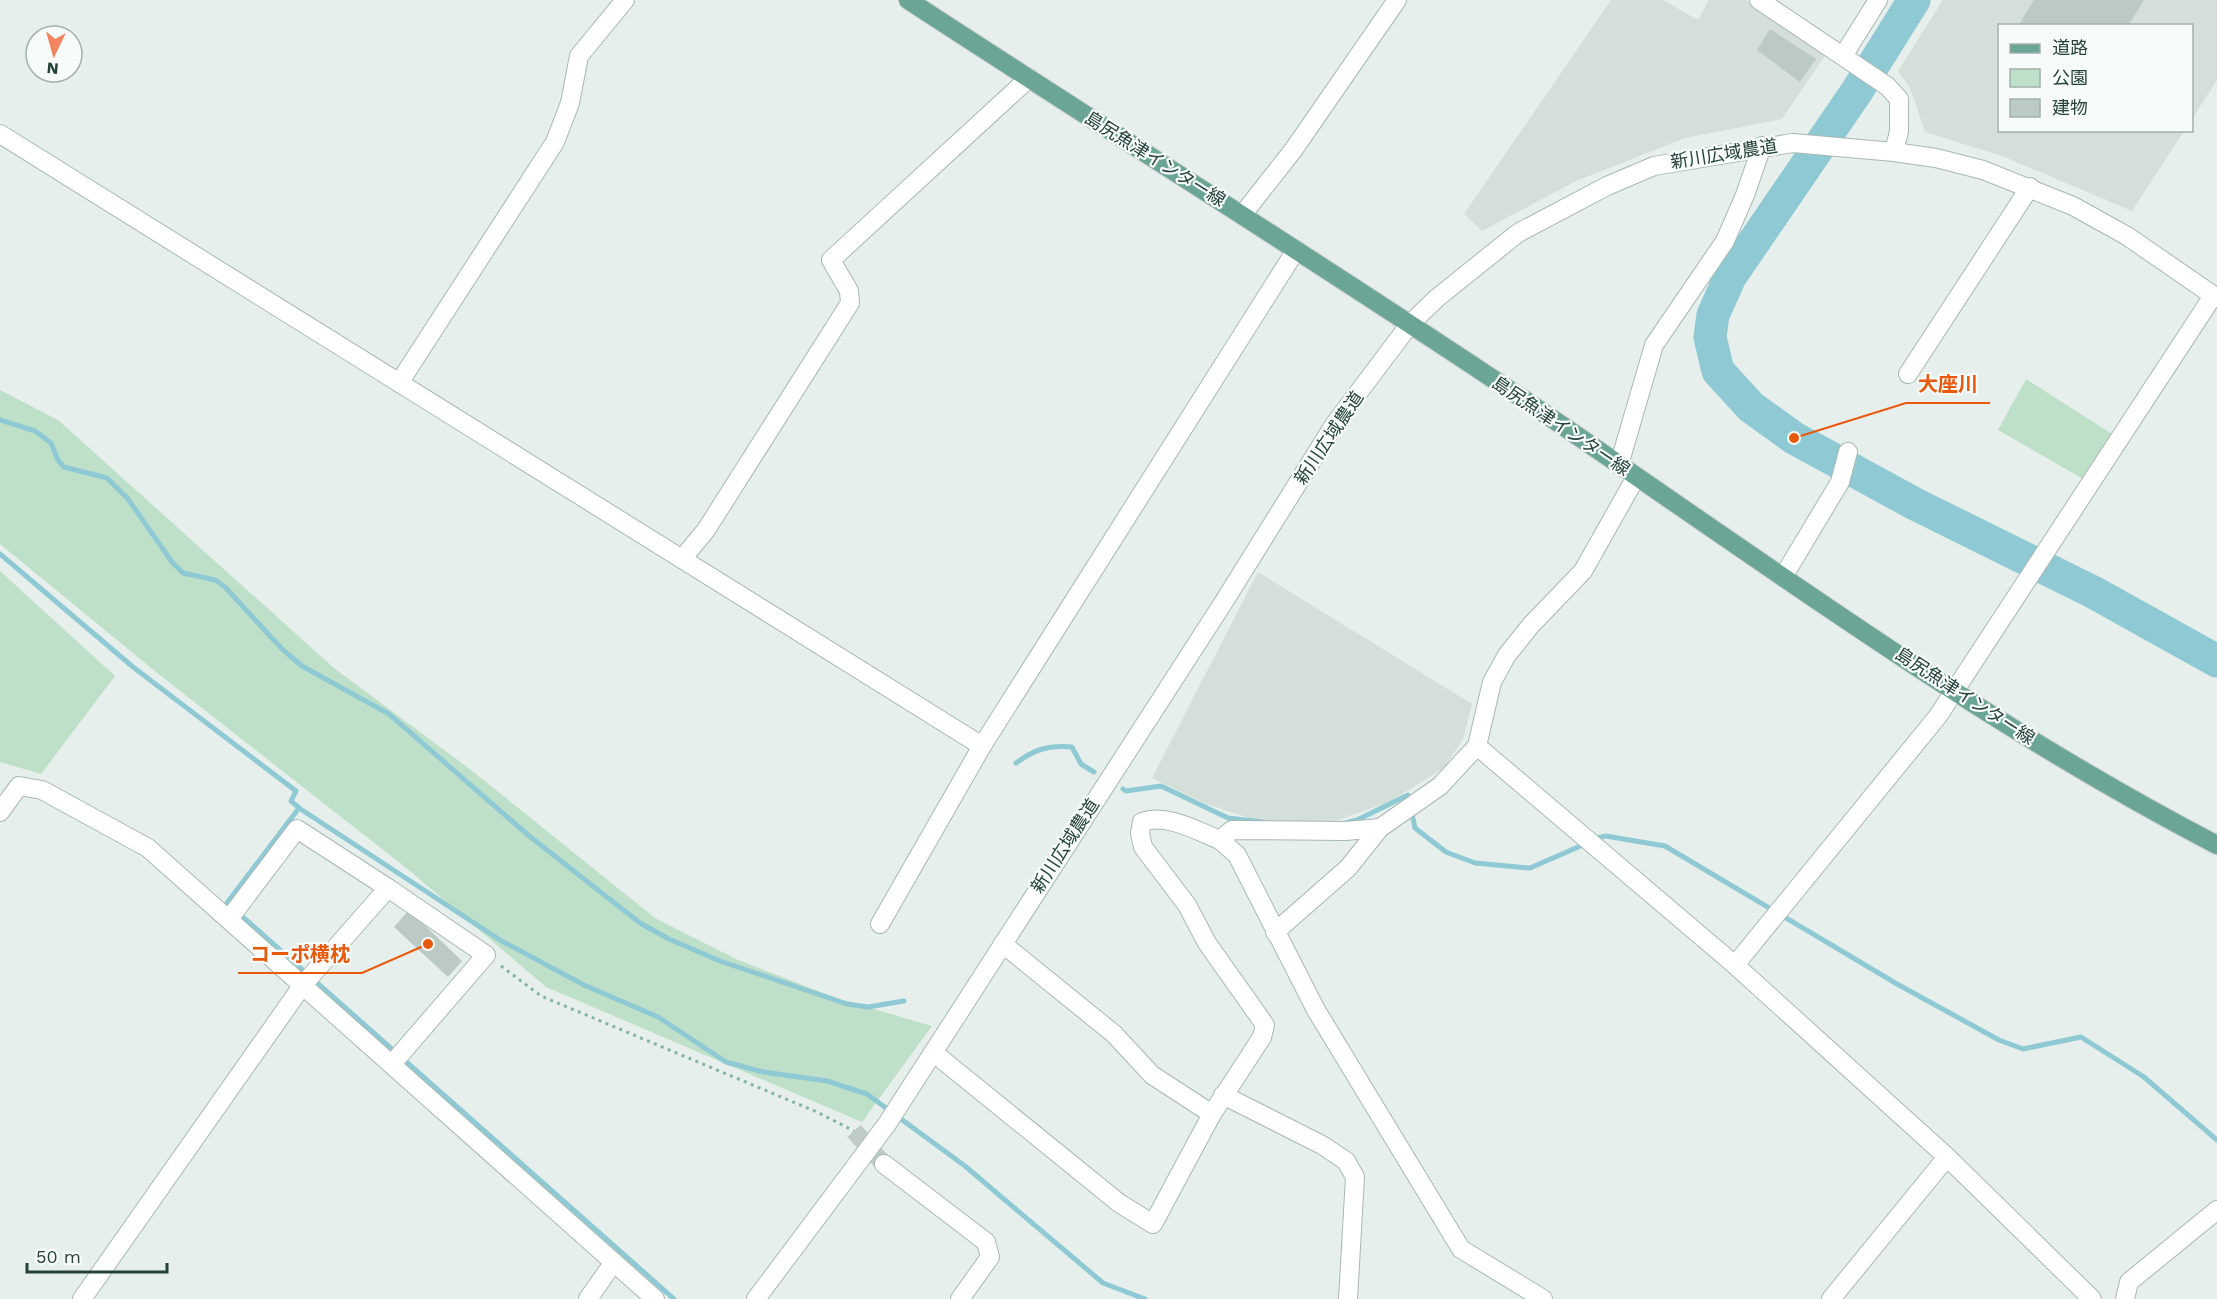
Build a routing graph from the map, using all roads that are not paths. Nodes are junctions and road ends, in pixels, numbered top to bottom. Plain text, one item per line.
1 (625, 0) edge
2 (908, 0) edge
3 (1397, 0) edge
4 (1759, 0) edge
5 (1878, 0) edge
6 (1845, 58) junction
7 (1029, 78) junction
8 (0, 134) edge
9 (1762, 146) junction
10 (1894, 152) junction
11 (2030, 187) junction
12 (1243, 214) junction
13 (1296, 250) junction
14 (2215, 297) edge
15 (1410, 324) junction
16 (1908, 374) dead end
17 (399, 383) junction
18 (1848, 452) dead end
19 (1619, 465) junction
20 (1636, 477) junction
21 (682, 559) junction
22 (1783, 577) junction
23 (1956, 691) junction
24 (982, 746) junction
25 (1477, 746) junction
26 (0, 812) edge
27 (1380, 828) junction
28 (1220, 840) junction
29 (2217, 845) edge
30 (388, 888) junction
31 (229, 919) junction
32 (880, 924) dead end
33 (1275, 932) junction
34 (1003, 944) junction
35 (1735, 965) junction
36 (306, 981) junction
37 (934, 1053) junction
38 (396, 1059) junction
39 (1223, 1095) junction
40 (1212, 1114) junction
41 (1947, 1157) junction
42 (884, 1164) tunnel mouth
43 (2217, 1210) edge
44 (614, 1262) junction
45 (82, 1299) edge
46 (588, 1299) edge
47 (655, 1299) edge
48 (756, 1299) edge
49 (960, 1299) edge
50 (1348, 1299) edge
51 (1543, 1299) edge
52 (1831, 1299) edge
53 (2092, 1299) edge
54 (2124, 1299) edge

1 - 17 street
2 - 7 main road, 島尻魚津インター線
3 - 12 street
4 - 6 street
5 - 6 street
6 - 10 street
7 - 12 main road, 島尻魚津インター線
7 - 21 street
8 - 17 street
9 - 10 street, 新川広域農道
9 - 15 street, 新川広域農道
9 - 19 street
10 - 11 street, 新川広域農道
11 - 14 street, 新川広域農道
11 - 16 street
12 - 13 main road, 島尻魚津インター線
13 - 15 main road, 島尻魚津インター線
13 - 24 street
14 - 23 street
15 - 19 main road, 島尻魚津インター線
15 - 34 street, 新川広域農道
17 - 21 street
18 - 22 street
19 - 20 main road, 島尻魚津インター線
20 - 22 main road, 島尻魚津インター線
20 - 25 street
21 - 24 street
22 - 23 main road, 島尻魚津インター線
23 - 29 main road, 島尻魚津インター線
23 - 35 street
24 - 32 street
25 - 27 street
25 - 35 street
26 - 31 street
27 - 28 street
27 - 33 street
28 - 33 street
28 - 39 street
30 - 31 street
30 - 36 street
30 - 38 street
31 - 36 street
33 - 51 street
34 - 37 street, 新川広域農道
34 - 40 street
35 - 41 street
36 - 38 street
36 - 45 street
37 - 40 street
37 - 48 street, 新川広域農道
38 - 44 street
39 - 40 street
39 - 50 street
41 - 52 street
41 - 53 street
42 - 49 street
43 - 54 street
44 - 46 street
44 - 47 street

